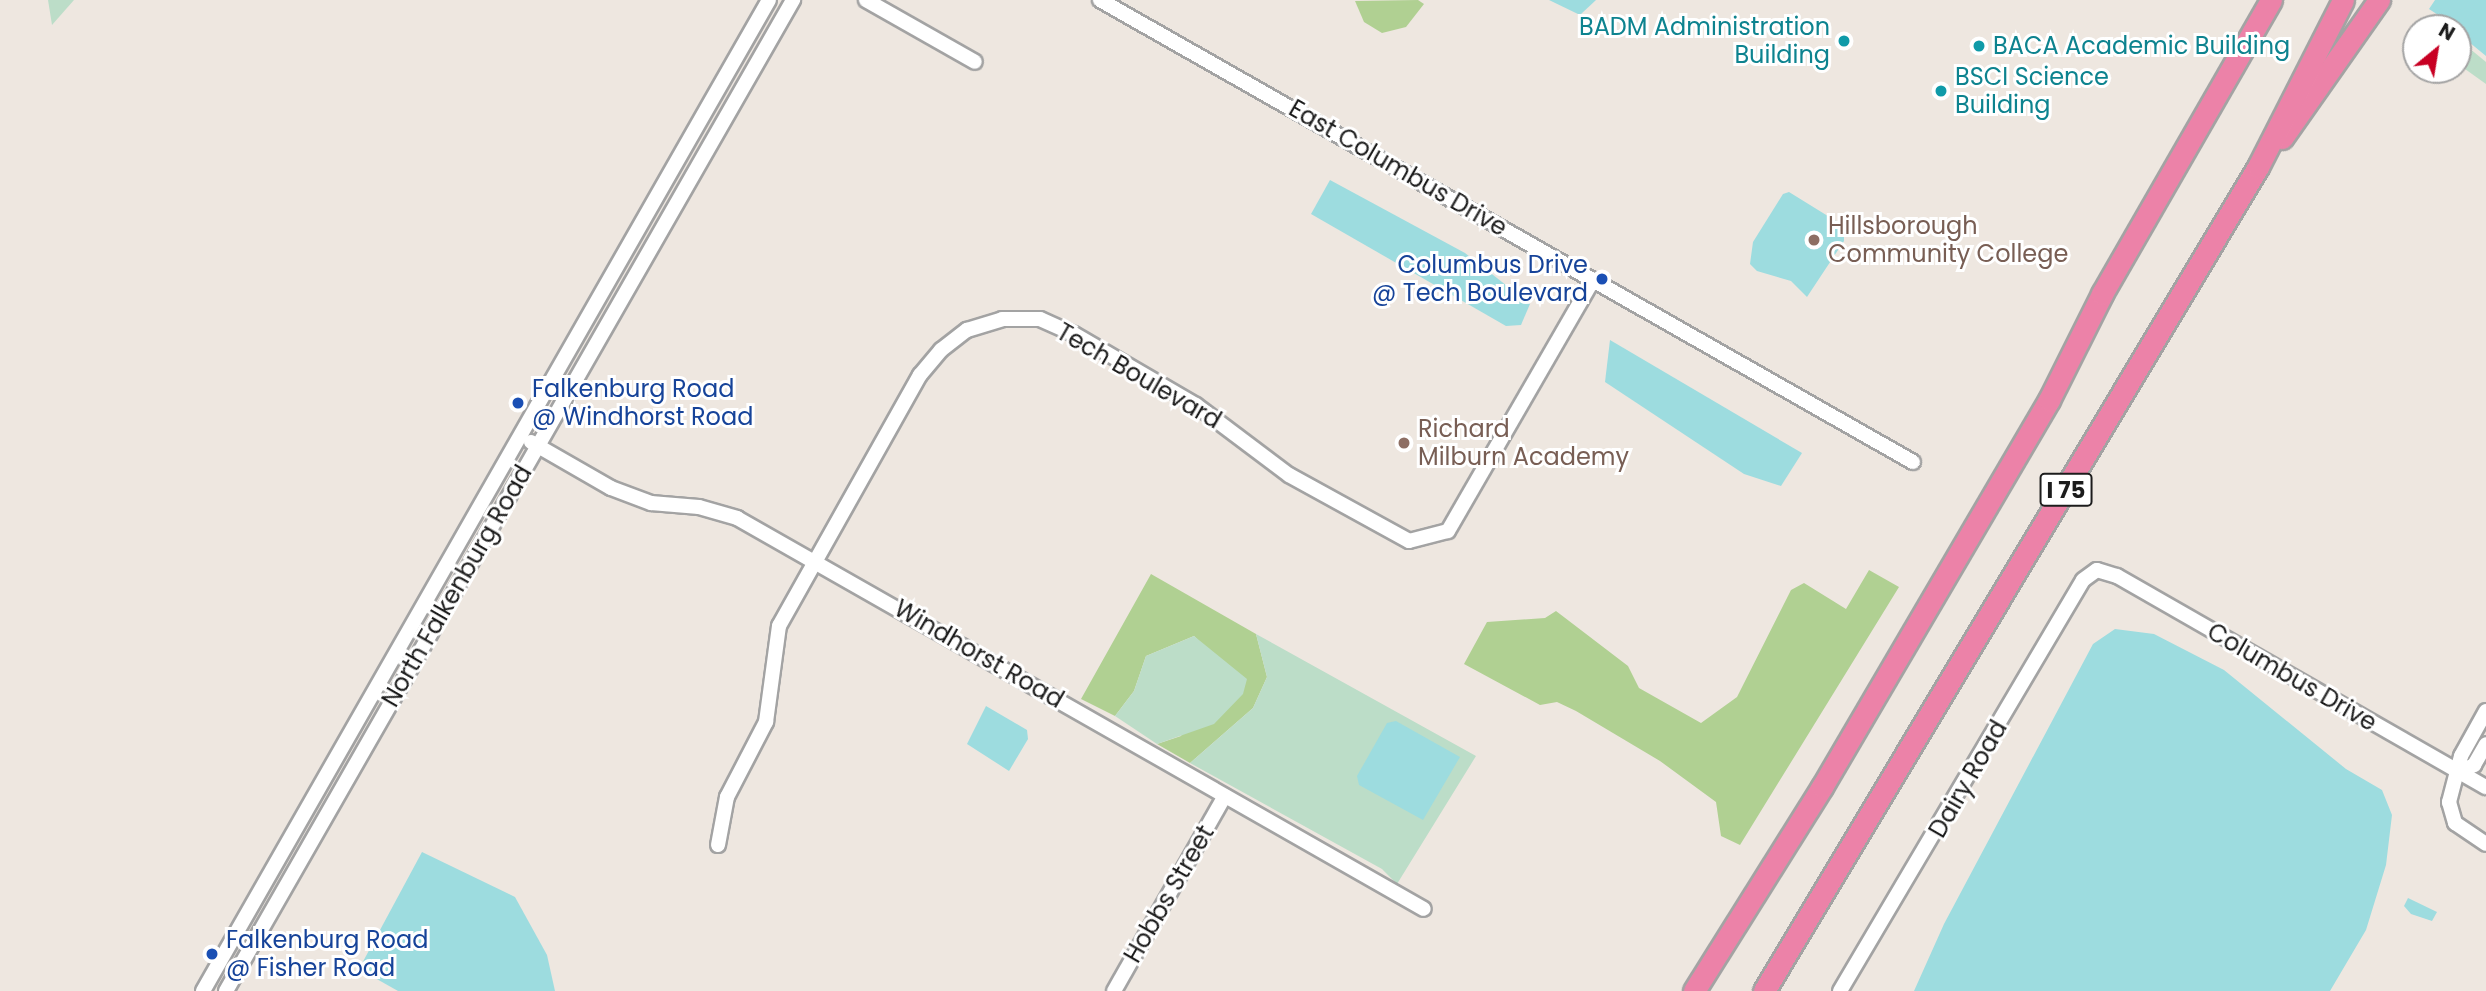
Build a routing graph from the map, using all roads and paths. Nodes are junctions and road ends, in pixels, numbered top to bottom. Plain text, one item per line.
1 (769, 0) edge
2 (793, 0) edge
3 (866, 0) edge
4 (1100, 0) edge
5 (2271, 0) edge
6 (2343, 0) edge
7 (2379, 0) edge
8 (975, 62) dead end
9 (2258, 167) junction
10 (1592, 280) junction
11 (521, 436) junction
12 (537, 445) junction
13 (1913, 462) dead end
14 (815, 560) junction
15 (2097, 570) joint
16 (2486, 711) edge
17 (2486, 744) edge
18 (341, 750) junction
19 (358, 760) junction
20 (2459, 772) junction
21 (2486, 788) edge
22 (1225, 796) junction
23 (2486, 844) edge
24 (718, 845) dead end
25 (1424, 909) dead end
26 (203, 991) edge
27 (226, 991) edge
28 (1114, 991) edge
29 (1694, 991) edge
30 (1763, 991) edge
31 (1840, 991) edge

1 - 11 street, North Falkenburg Road
2 - 12 street, North Falkenburg Road
3 - 8 street
4 - 10 street, East Columbus Drive
5 - 29 highway, I 75
6 - 9 highway, I 75
7 - 9 highway
9 - 30 highway, I 75
10 - 13 street, East Columbus Drive
10 - 14 street, Tech Boulevard
11 - 12 street, Windhorst Road
11 - 18 street, North Falkenburg Road
12 - 14 street, Windhorst Road
12 - 19 street, North Falkenburg Road
14 - 22 street, Windhorst Road
14 - 24 street, Tech Boulevard
15 - 20 street, Columbus Drive
15 - 31 street, Dairy Road
16 - 20 street
17 - 20 street
18 - 19 street
18 - 26 street, North Falkenburg Road
19 - 27 street, North Falkenburg Road
20 - 21 street, Columbus Drive
20 - 23 street
22 - 25 street, Windhorst Road
22 - 28 street, Hobbs Street

